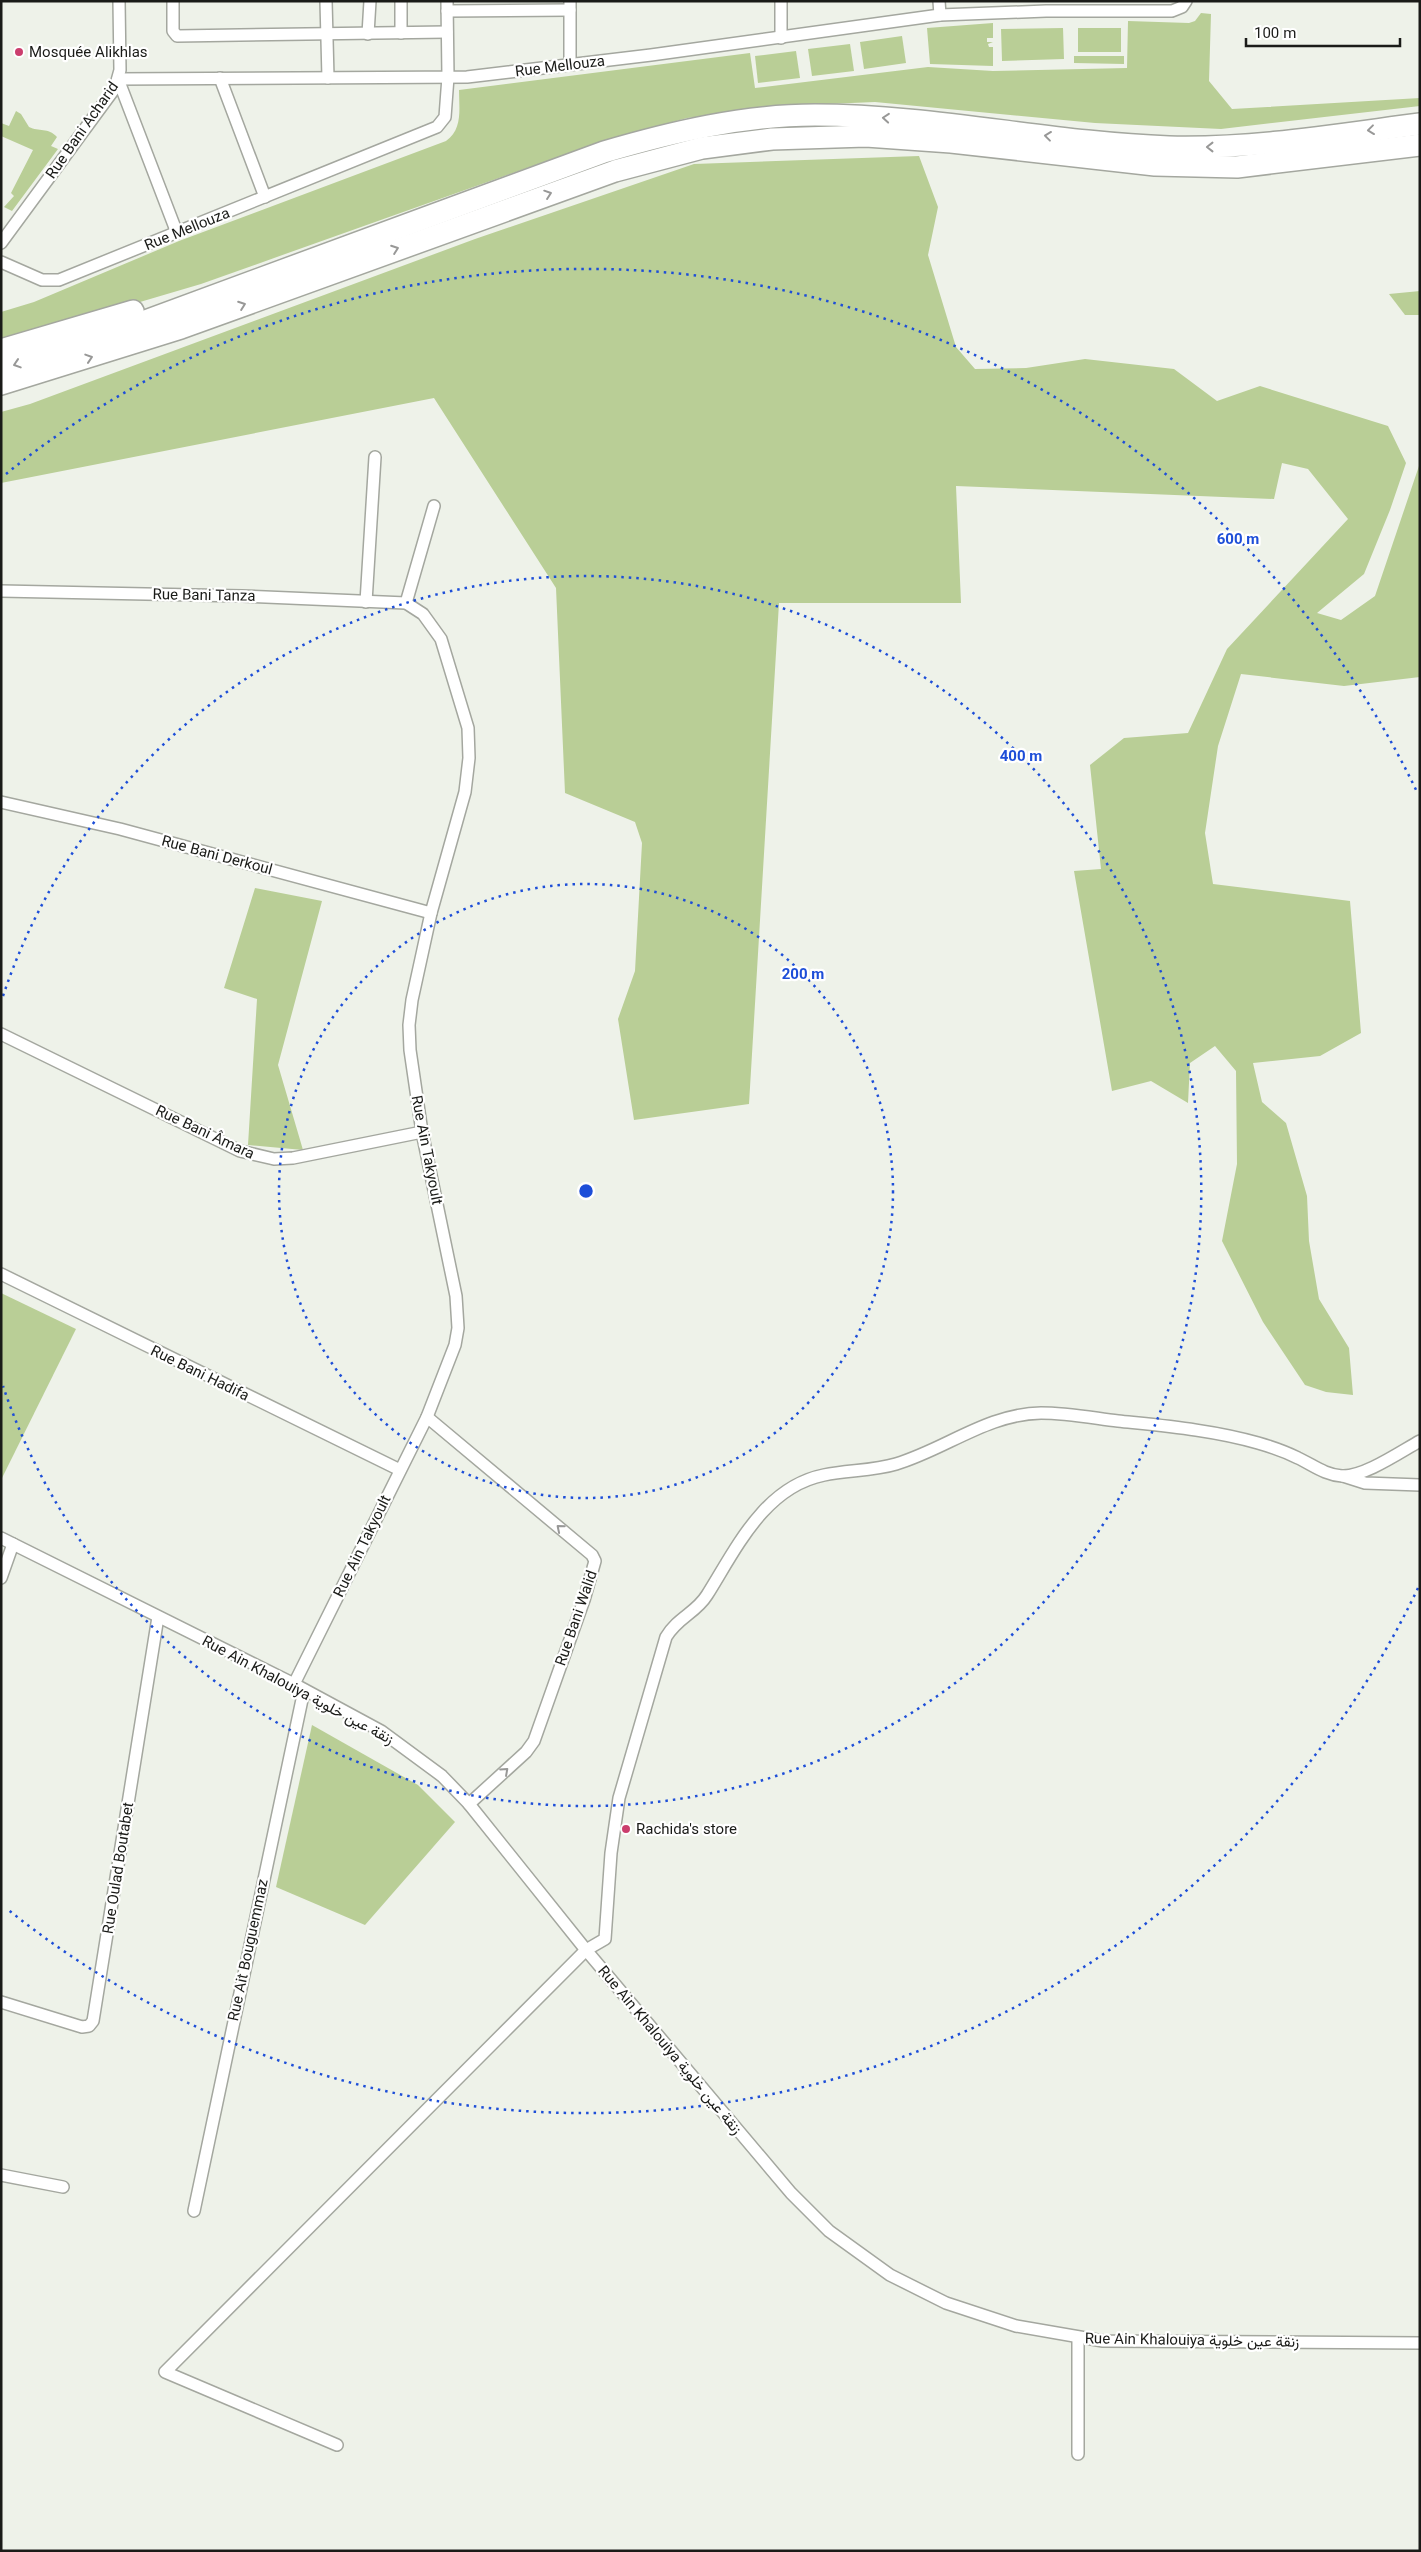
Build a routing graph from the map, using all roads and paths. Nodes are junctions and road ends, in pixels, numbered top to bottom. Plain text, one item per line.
1 (120, 1) edge
2 (173, 1) edge
3 (326, 1) edge
4 (370, 1) edge
5 (401, 1) edge
6 (781, 1) edge
7 (939, 1) edge
8 (1186, 1) edge
9 (447, 6) edge
10 (570, 6) edge
11 (1056, 6) edge
12 (940, 15) junction
13 (447, 32) junction
14 (401, 33) junction
15 (368, 34) junction
16 (327, 35) junction
17 (782, 38) junction
18 (570, 65) junction
19 (448, 77) junction
20 (220, 78) junction
21 (328, 78) junction
22 (118, 79) junction
23 (1420, 124) edge
24 (1420, 145) edge
25 (265, 197) junction
26 (177, 233) junction
27 (1, 243) edge
28 (1, 262) edge
29 (294, 266) junction
30 (1, 350) edge
31 (1, 369) edge
32 (42, 373) junction
33 (1, 384) edge
34 (1, 395) edge
35 (375, 457) dead end
36 (434, 506) dead end
37 (1, 591) edge
38 (366, 602) junction
39 (406, 603) junction
40 (1, 802) edge
41 (431, 913) junction
42 (1, 1034) edge
43 (422, 1132) junction
44 (1, 1274) edge
45 (427, 1417) junction
46 (1420, 1442) edge
47 (400, 1470) junction
48 (1343, 1476) junction
49 (1420, 1486) edge
50 (1, 1538) edge
51 (13, 1544) junction
52 (1, 1578) edge
53 (158, 1617) junction
54 (294, 1684) junction
55 (304, 1690) junction
56 (468, 1804) junction
57 (586, 1950) junction
58 (1, 2002) edge
59 (1, 2175) edge
60 (63, 2187) dead end
61 (194, 2211) dead end
62 (1078, 2338) junction
63 (1420, 2343) edge
64 (337, 2445) dead end
65 (1078, 2454) dead end

1 - 22 street, Rue Bani Acharid
2 - 16 street
3 - 16 street
4 - 15 street
5 - 14 street
6 - 17 street
7 - 12 street
8 - 11 street, Rue Mellouza
9 - 10 street
9 - 13 street
10 - 18 street
11 - 12 street, Rue Mellouza
12 - 17 street, Rue Mellouza
13 - 14 street
13 - 19 street
14 - 15 street
15 - 16 street
16 - 21 street
17 - 18 street, Rue Mellouza
18 - 19 street, Rue Mellouza
19 - 21 street
19 - 25 street, Rue Mellouza
20 - 21 street
20 - 22 street
20 - 25 street
22 - 26 street
22 - 27 street, Rue Bani Acharid
23 -> 29 highway
32 -> 24 highway
25 - 26 street, Rue Mellouza
26 - 28 street, Rue Mellouza
29 - 30 highway
29 -> 31 highway
32 - 33 highway
32 - 34 highway
35 - 38 street
36 - 39 street
37 - 38 street, Rue Bani Tanza
38 - 39 street, Rue Bani Tanza
39 - 41 street, Rue Ain Takyoult
40 - 41 street, Rue Bani Derkoul
41 - 43 street, Rue Ain Takyoult
42 - 43 street, Rue Bani Âmara
43 - 45 street, Rue Ain Takyoult
44 - 47 street, Rue Bani Hadifa
45 - 47 street, Rue Ain Takyoult
56 -> 45 street, Rue Bani Walid
46 - 48 street
47 - 54 street, Rue Ain Takyoult
48 - 49 street
48 - 57 street
50 - 51 street, Rue Ain Khalouiya زنقة عين خلوية
51 - 52 street
51 - 53 street, Rue Ain Khalouiya زنقة عين خلوية
53 - 54 street, Rue Ain Khalouiya زنقة عين خلوية
53 - 58 street, Rue Oulad Boutabet
54 - 55 street, Rue Ain Khalouiya زنقة عين خلوية
55 - 56 street, Rue Ain Khalouiya زنقة عين خلوية
55 - 61 street, Rue Ait Bouguemmaz
56 - 57 street, Rue Ain Khalouiya زنقة عين خلوية
57 - 62 street, Rue Ain Khalouiya زنقة عين خلوية
57 - 64 street
59 - 60 street
62 - 63 street, Rue Ain Khalouiya زنقة عين خلوية
62 - 65 street

